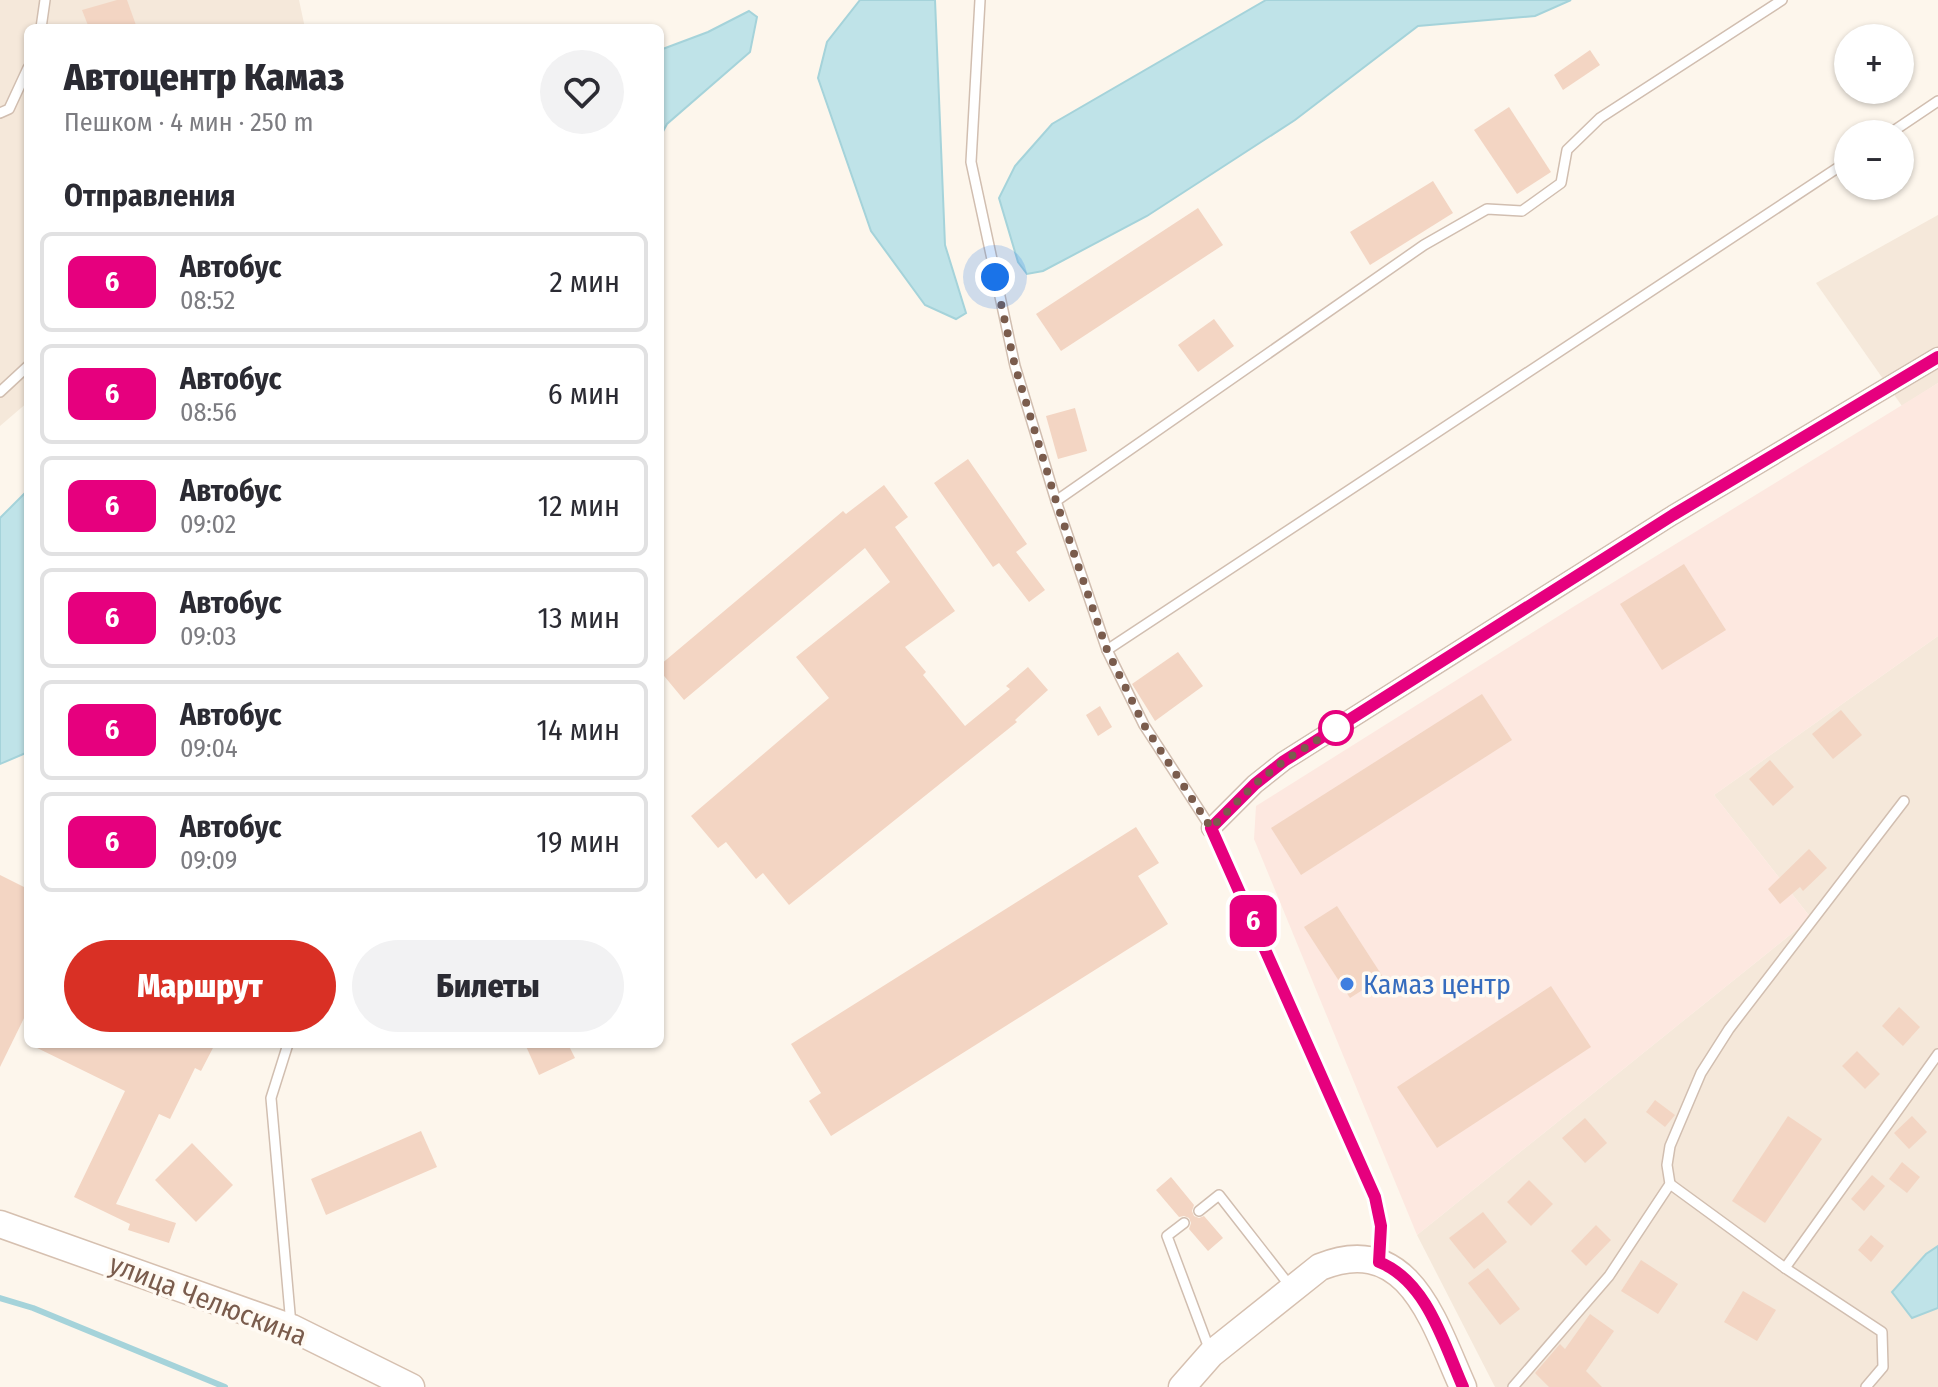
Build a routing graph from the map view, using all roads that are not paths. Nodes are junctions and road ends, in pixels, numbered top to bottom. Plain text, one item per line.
1 (45, 0) edge
2 (980, 0) edge
3 (1782, 0) edge
4 (45, 13) junction
5 (42, 24) edge
6 (49, 24) edge
7 (24, 77) edge
8 (1938, 101) edge
9 (0, 113) edge
10 (1910, 120) edge
11 (1834, 170) edge
12 (1938, 357) edge
13 (24, 370) edge
14 (0, 392) edge
15 (1056, 501) junction
16 (1107, 650) junction
17 (1904, 801) dead end
18 (1211, 828) junction
19 (287, 1048) edge
20 (1938, 1054) edge
21 (1670, 1184) junction
22 (1199, 1211) dead end
23 (1184, 1223) dead end
24 (0, 1224) edge
25 (1379, 1262) junction
26 (1785, 1268) junction
27 (1292, 1289) junction
28 (292, 1328) junction
29 (1211, 1354) junction
30 (411, 1387) edge
31 (1182, 1387) edge
32 (1463, 1387) edge
33 (1513, 1387) edge
34 (1866, 1387) edge

1 - 4 lane
2 - 15 lane
3 - 15 lane
4 - 5 lane
4 - 6 lane
7 - 9 lane
8 - 10 lane
11 - 16 lane
12 - 18 street
13 - 14 lane
15 - 16 lane
16 - 18 lane
17 - 21 lane
18 - 25 lane
19 - 28 lane
20 - 26 lane
21 - 26 lane
21 - 33 lane
22 - 27 lane
23 - 29 lane
24 - 28 street, улица Челюскина
25 - 27 street
25 - 32 street
26 - 34 lane
27 - 29 street
28 - 30 street, улица Челюскина
29 - 31 street

